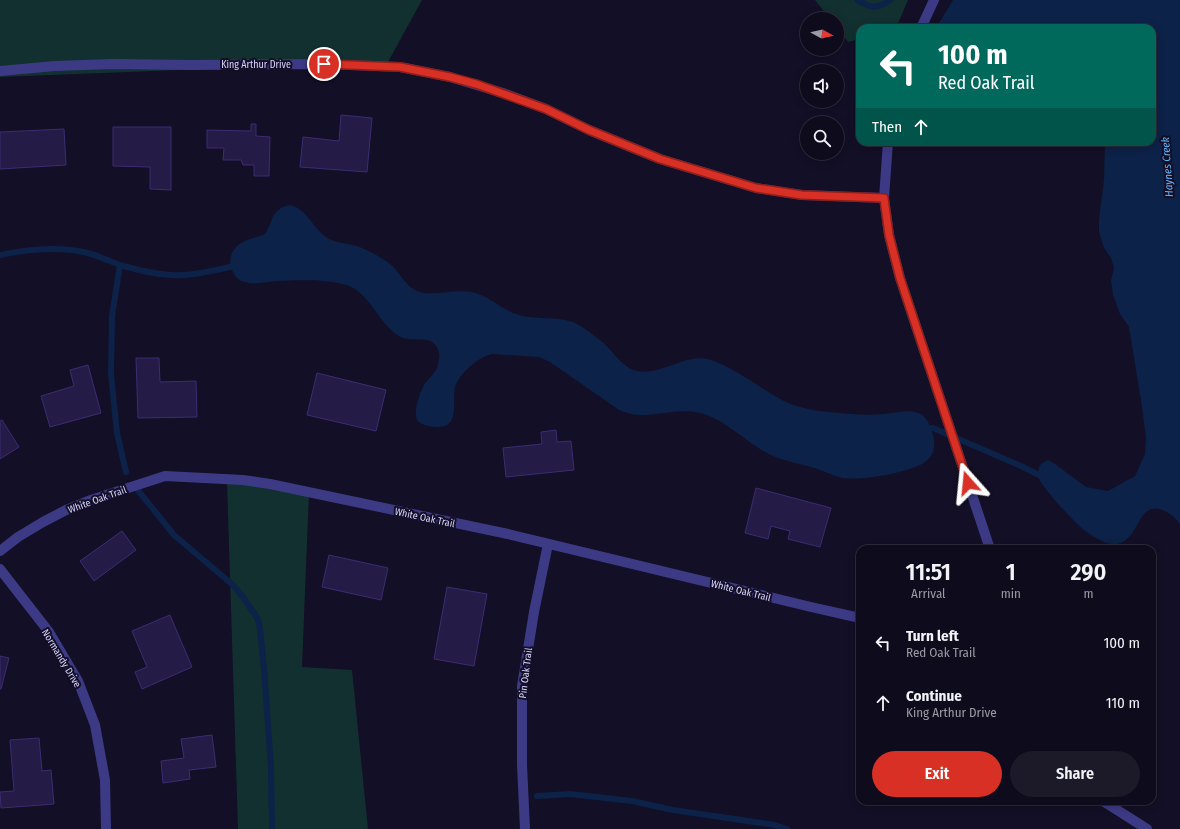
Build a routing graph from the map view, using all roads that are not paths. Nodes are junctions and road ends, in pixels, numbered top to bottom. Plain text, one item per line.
1 (934, 0) edge
2 (923, 24) edge
3 (0, 71) edge
4 (887, 146) edge
5 (884, 198) junction
6 (548, 544) junction
7 (989, 545) edge
8 (0, 551) edge
9 (0, 569) edge
10 (856, 617) edge
11 (1110, 805) edge
12 (106, 829) edge
13 (525, 829) edge
14 (1147, 829) edge

1 - 2 street
3 - 5 street, King Arthur Drive
4 - 5 street
5 - 7 street
6 - 8 street, White Oak Trail
6 - 10 street, White Oak Trail
6 - 13 street, Pin Oak Trail
9 - 12 street, Normandy Drive
11 - 14 street

